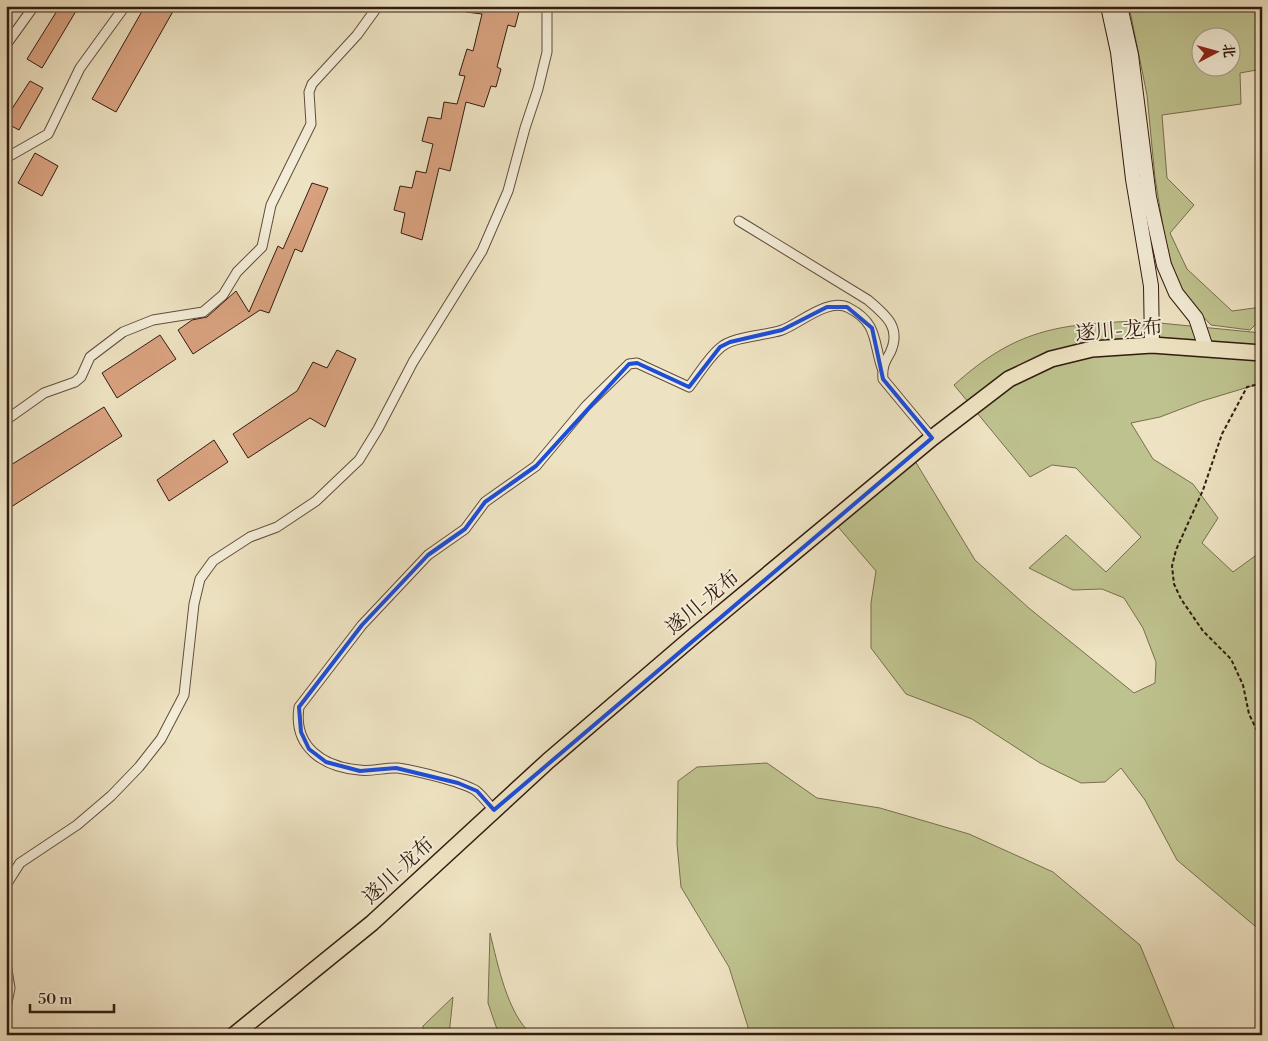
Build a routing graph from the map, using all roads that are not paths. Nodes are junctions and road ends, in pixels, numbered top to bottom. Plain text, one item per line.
1 (34, 6) edge
2 (125, 6) edge
3 (378, 6) edge
4 (547, 6) edge
5 (1108, 6) edge
6 (1120, 6) edge
7 (6, 46) edge
8 (6, 158) edge
9 (739, 221) dead end
10 (1152, 345) junction
11 (1206, 348) junction
12 (1262, 353) edge
13 (882, 368) junction
14 (6, 420) edge
15 (932, 438) junction
16 (494, 810) junction
17 (6, 885) edge
18 (6, 964) edge
19 (6, 1008) edge
20 (234, 1035) edge

1 - 7 street
2 - 8 street
3 - 14 street
4 - 17 street
5 - 10 street
6 - 11 street
9 - 13 street
10 - 11 main road, 遂川-龙布
10 - 15 main road, 遂川-龙布
11 - 12 main road, 遂川-龙布
13 - 15 street
13 - 16 street
15 - 16 main road, 遂川-龙布
16 - 20 main road, 遂川-龙布
18 - 19 street

